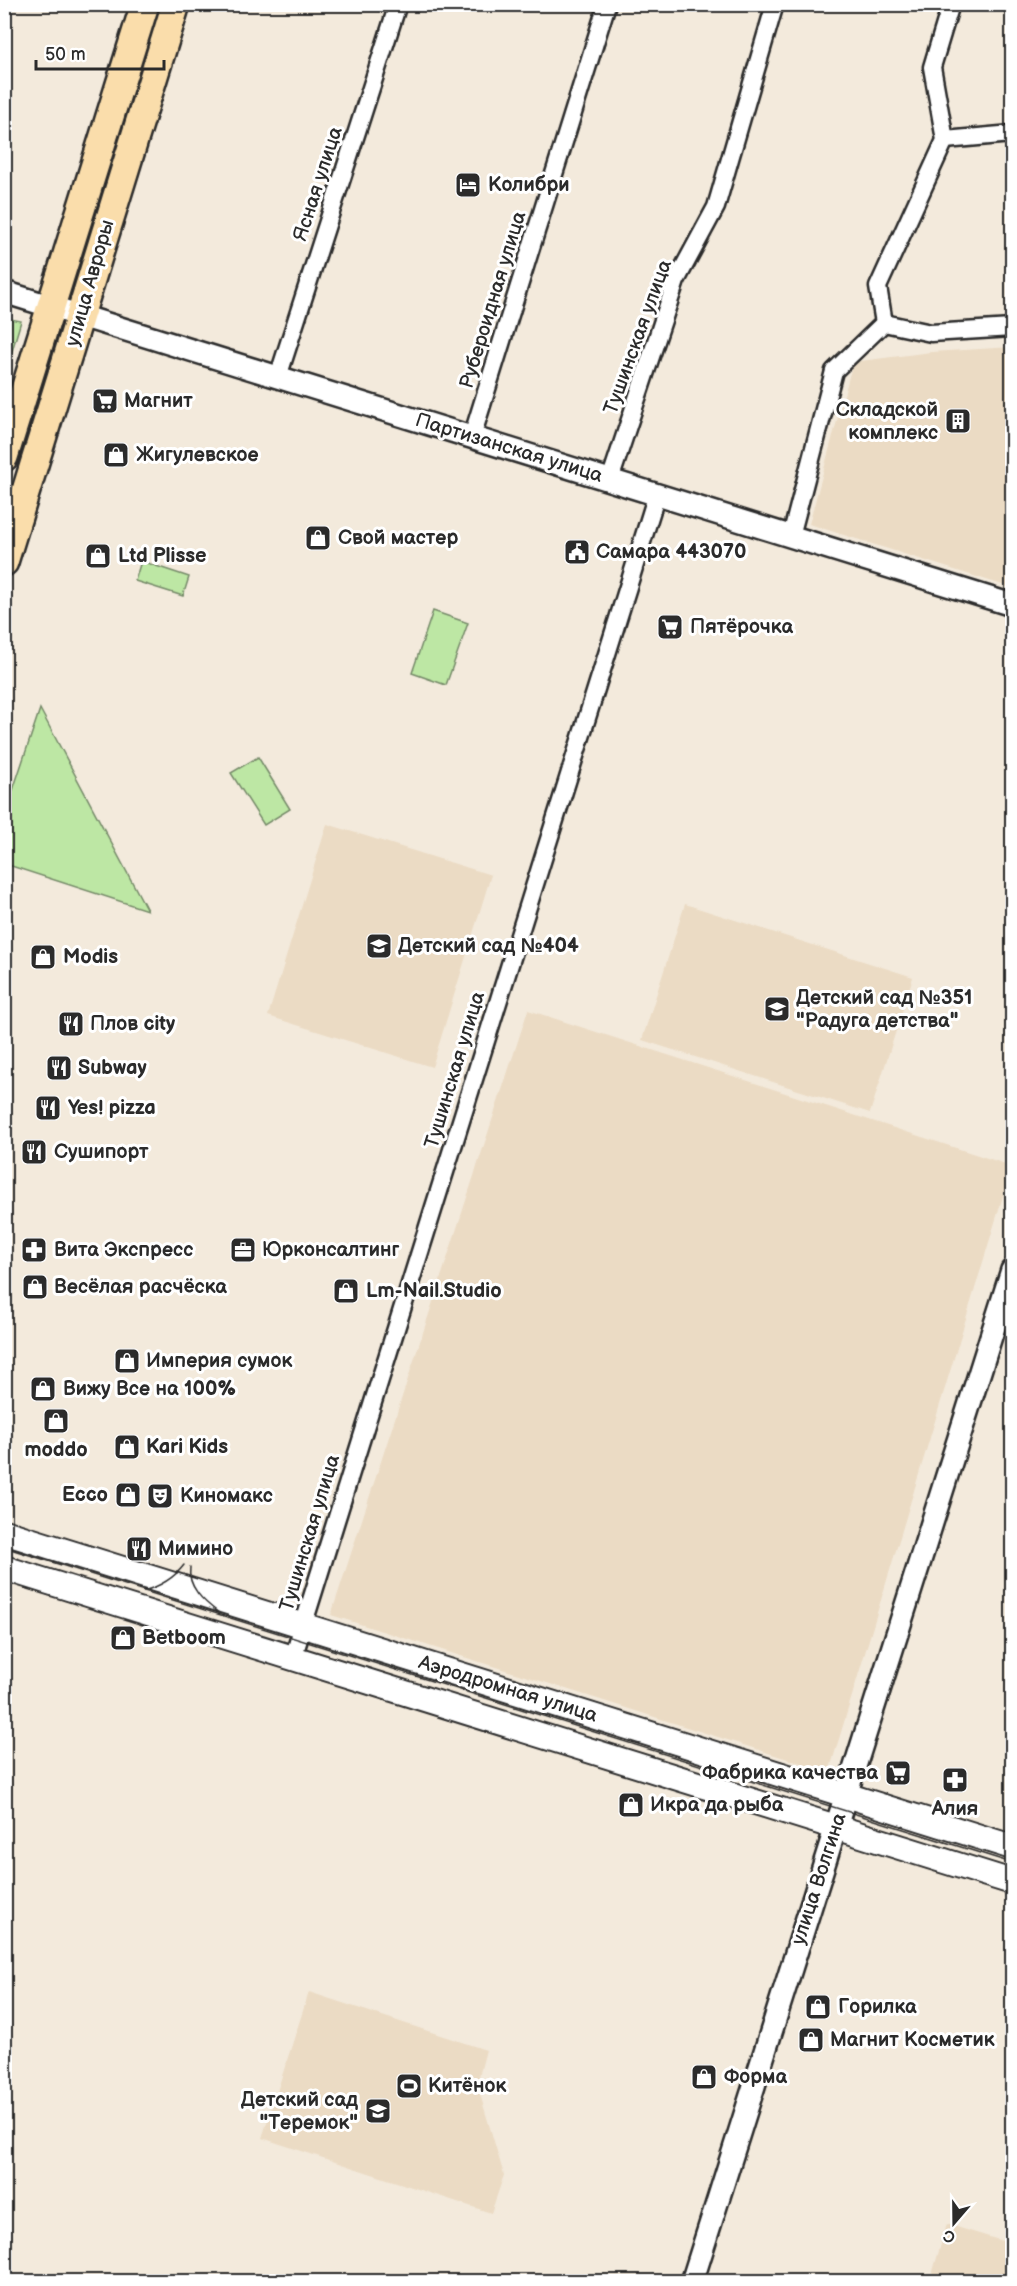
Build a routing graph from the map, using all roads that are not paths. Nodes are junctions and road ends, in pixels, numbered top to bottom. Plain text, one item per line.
1 (145, 4) edge
2 (176, 4) edge
3 (398, 4) edge
4 (607, 4) edge
5 (775, 4) edge
6 (951, 4) edge
7 (1012, 134) edge
8 (945, 140) junction
9 (4, 292) edge
10 (50, 306) junction
11 (81, 316) junction
12 (884, 323) junction
13 (1012, 328) edge
14 (278, 377) junction
15 (472, 437) junction
16 (4, 457) edge
17 (610, 480) junction
18 (657, 494) junction
19 (791, 536) junction
20 (4, 562) edge
21 (1012, 605) edge
22 (1012, 1270) edge
23 (4, 1532) edge
24 (4, 1568) edge
25 (303, 1625) junction
26 (293, 1658) junction
27 (846, 1795) junction
28 (836, 1827) junction
29 (1012, 1847) edge
30 (1012, 1882) edge
31 (692, 2282) edge

1 - 10 main road, улица Авроры
2 - 11 main road, улица Авроры
3 - 14 street, Ясная улица
4 - 15 street, Рубероидная улица
5 - 17 street, Тушинская улица
6 - 8 street
7 - 8 street
8 - 12 street
9 - 10 street, Партизанская улица
10 - 11 street, Партизанская улица
10 - 16 main road, улица Авроры
11 - 14 street, Партизанская улица
11 - 20 main road, улица Авроры
12 - 13 street
12 - 19 street
14 - 15 street, Партизанская улица
15 - 17 street, Партизанская улица
17 - 18 street, Партизанская улица
18 - 19 street, Партизанская улица
18 - 25 street, Тушинская улица
19 - 21 street, Партизанская улица
22 - 27 street, улица Волгина
23 - 25 main road, Аэродромная улица
24 - 26 main road, Аэродромная улица
25 - 26 street, Тушинская улица
25 - 27 main road, Аэродромная улица
26 - 28 main road, Аэродромная улица
27 - 28 street, улица Волгина
27 - 29 main road, Аэродромная улица
28 - 30 main road, Аэродромная улица
28 - 31 street, улица Волгина

